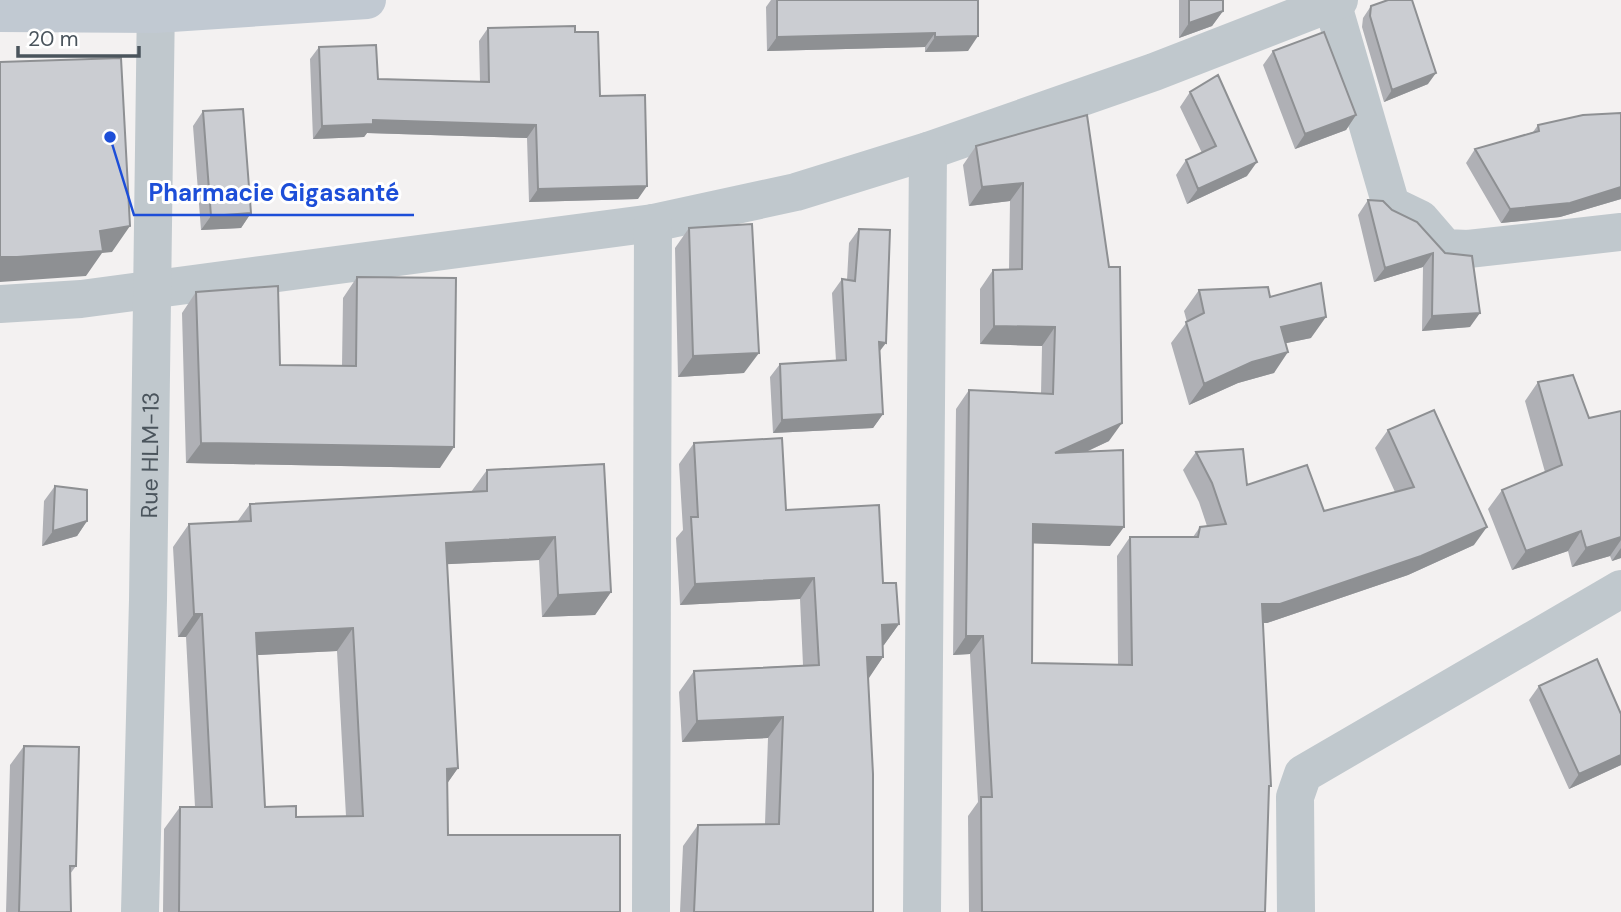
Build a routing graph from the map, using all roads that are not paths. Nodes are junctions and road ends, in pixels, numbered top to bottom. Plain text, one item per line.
1 (368, 0) edge
2 (1336, 1) edge
3 (156, 7) edge
4 (0, 13) edge
5 (928, 151) junction
6 (653, 223) junction
7 (1621, 232) edge
8 (152, 290) junction
9 (0, 304) edge
10 (1621, 589) edge
11 (139, 912) edge
12 (651, 912) edge
13 (922, 912) edge
14 (1297, 912) edge

1 - 3 street
2 - 5 street
2 - 7 street
3 - 4 street
3 - 8 street, Rue HLM-13
5 - 6 street
5 - 13 street
6 - 8 street
6 - 12 street
8 - 9 street
8 - 11 street, Rue HLM-13
10 - 14 street

